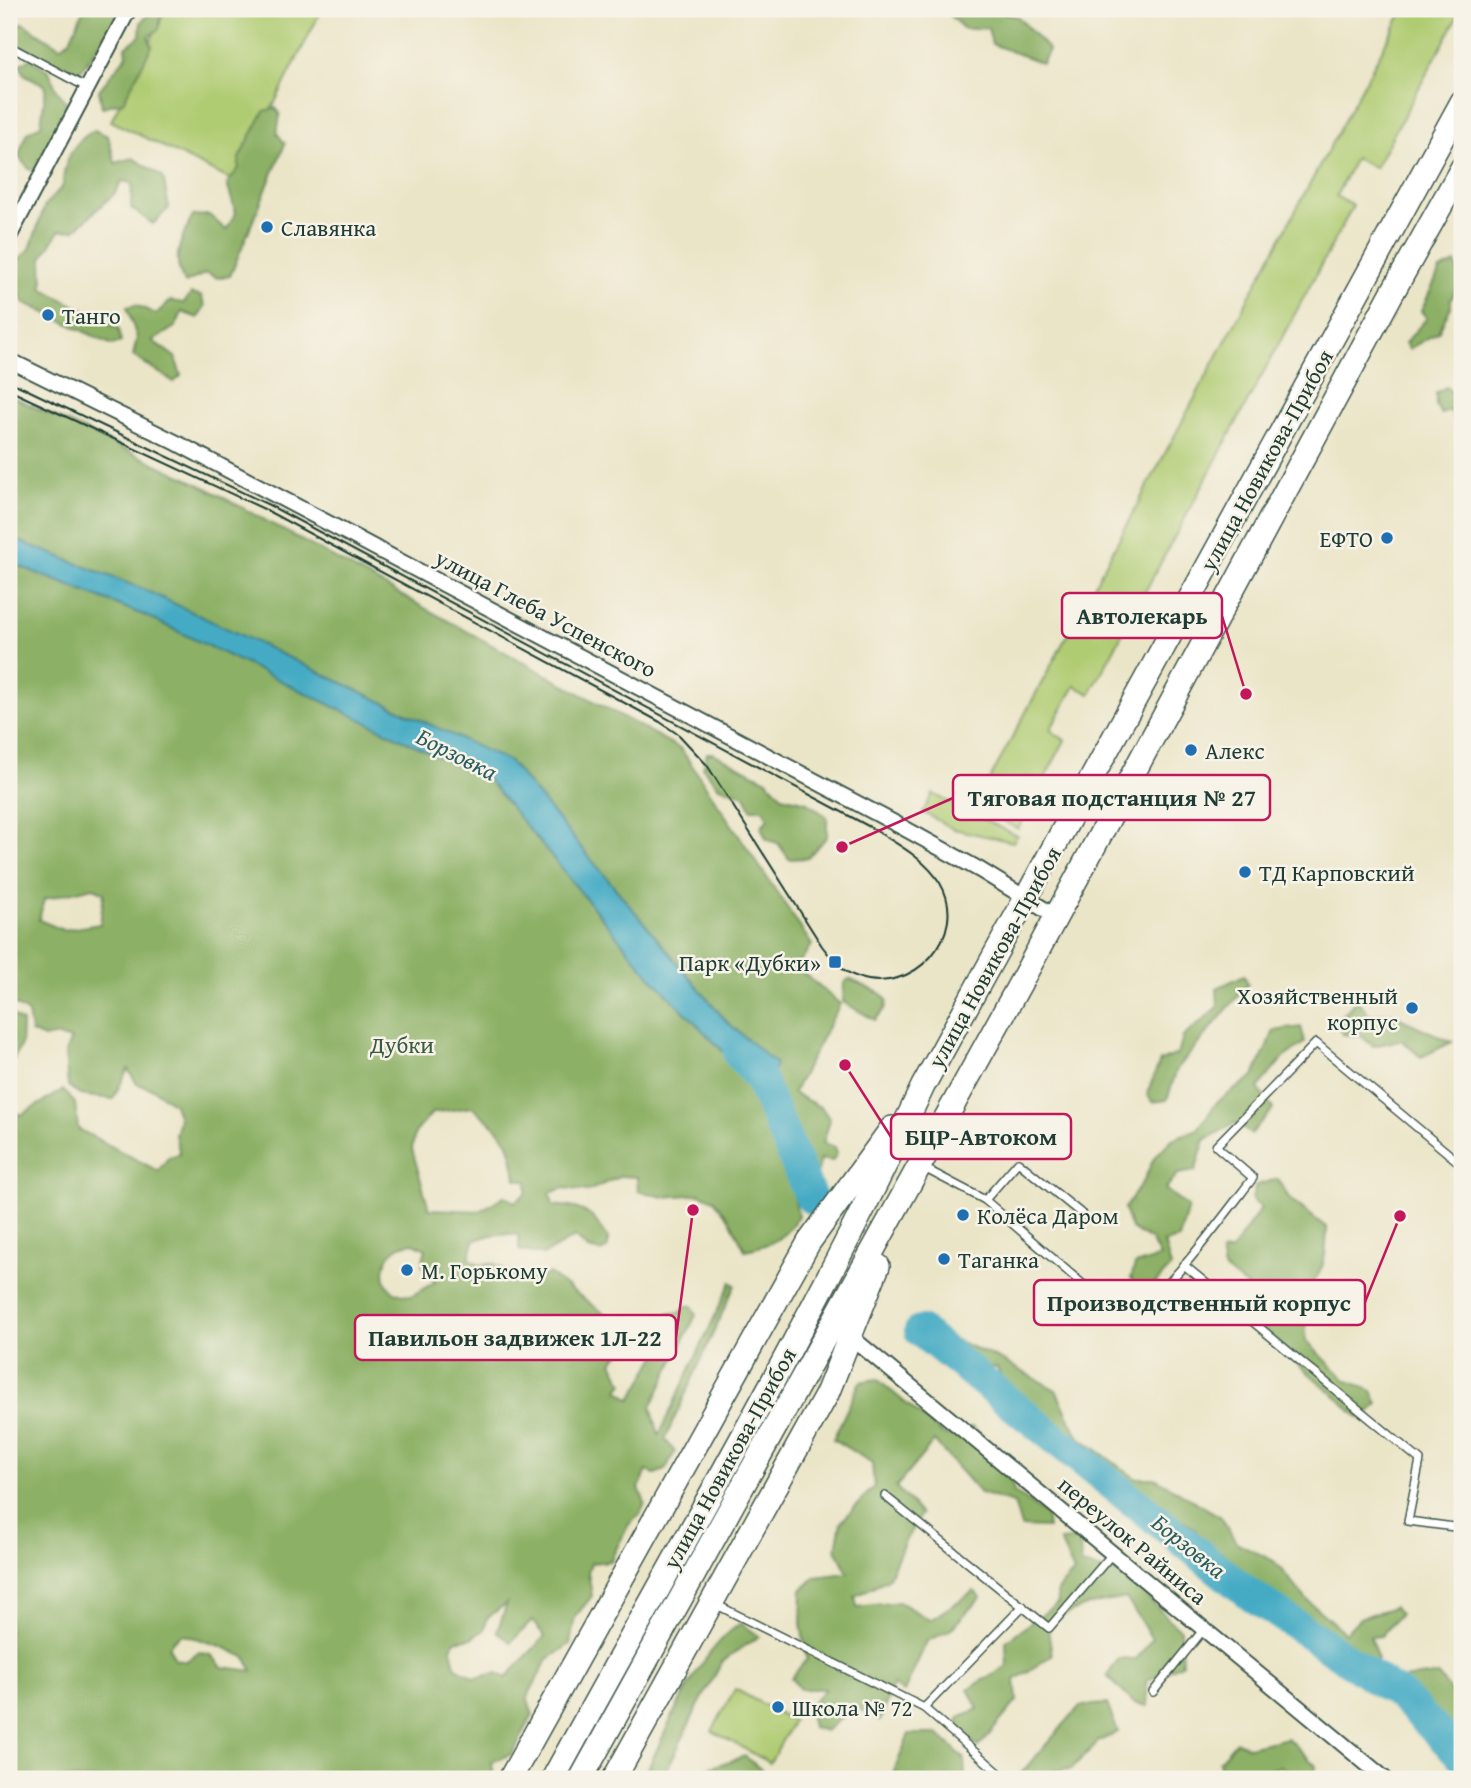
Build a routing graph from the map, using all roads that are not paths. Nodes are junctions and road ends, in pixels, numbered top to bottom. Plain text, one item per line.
1 (129, 9) edge
2 (9, 46) edge
3 (89, 88) junction
4 (1462, 102) edge
5 (1462, 168) edge
6 (9, 237) edge
7 (9, 360) edge
8 (1026, 899) junction
9 (1055, 916) junction
10 (923, 1086) junction
11 (1462, 1165) edge
12 (920, 1166) junction
13 (909, 1187) junction
14 (985, 1200) junction
15 (1083, 1215) dead end
16 (1184, 1265) junction
17 (851, 1337) junction
18 (886, 1496) dead end
19 (1462, 1528) edge
20 (1114, 1552) junction
21 (713, 1603) junction
22 (1023, 1606) junction
23 (1205, 1628) junction
24 (1153, 1692) dead end
25 (924, 1709) junction
26 (510, 1779) edge
27 (553, 1779) edge
28 (580, 1779) edge
29 (614, 1779) edge
30 (1006, 1779) edge
31 (1385, 1779) edge

1 - 3 street
2 - 3 lane
3 - 6 street
4 - 8 main road, улица Новикова-Прибоя
5 - 9 main road, улица Новикова-Прибоя
7 - 8 street, улица Глеба Успенского
8 - 9 street, улица Глеба Успенского
8 - 10 main road, улица Новикова-Прибоя
9 - 12 main road, улица Новикова-Прибоя
10 - 26 main road
10 - 27 main road, улица Новикова-Прибоя
11 - 16 lane
12 - 13 main road, улица Новикова-Прибоя
12 - 14 lane
13 - 17 main road
13 - 28 main road, улица Новикова-Прибоя
14 - 15 lane
14 - 16 lane
16 - 19 lane
17 - 20 street, переулок Райниса
17 - 21 main road
18 - 22 lane
20 - 22 lane
20 - 23 street, переулок Райниса
21 - 25 lane
21 - 29 main road
22 - 25 lane
23 - 24 lane
23 - 31 street, переулок Райниса
25 - 30 lane

